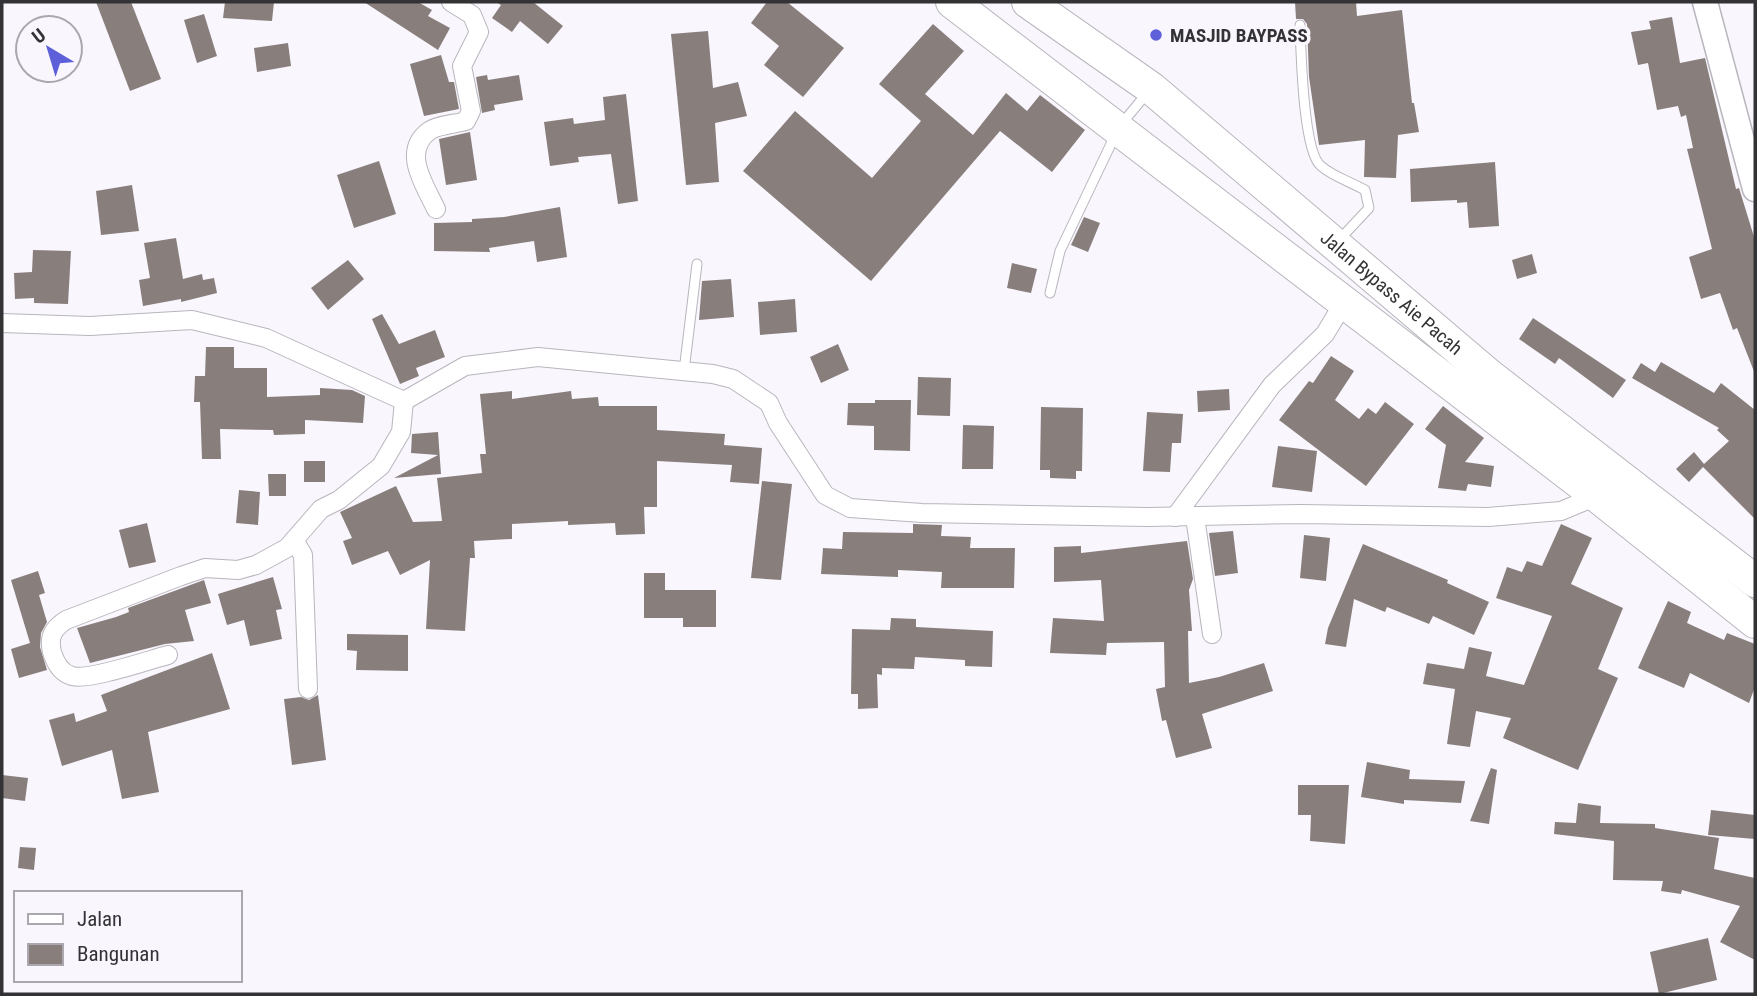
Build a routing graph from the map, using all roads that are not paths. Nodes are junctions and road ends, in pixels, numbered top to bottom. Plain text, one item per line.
1 (451, 2) edge
2 (952, 2) edge
3 (1029, 2) edge
4 (1705, 2) edge
5 (1300, 25) dead end
6 (1151, 88) junction
7 (1119, 127) junction
8 (1755, 189) edge
9 (436, 209) dead end
10 (1335, 247) junction
11 (697, 264) dead end
12 (1050, 293) dead end
13 (1343, 304) junction
14 (2, 323) edge
15 (684, 373) junction
16 (404, 401) junction
17 (1597, 496) junction
18 (1175, 517) junction
19 (1195, 517) junction
20 (294, 540) junction
21 (1755, 581) edge
22 (1755, 622) edge
23 (1212, 634) dead end
24 (168, 655) dead end
25 (308, 689) dead end

1 - 9 street
2 - 7 highway
3 - 6 highway, Jalan Bypass Aie Pacah
4 - 8 street
5 - 10 lane
6 - 7 lane
6 - 10 highway, Jalan Bypass Aie Pacah
7 - 12 lane
7 - 13 highway
10 - 21 highway, Jalan Bypass Aie Pacah
11 - 15 lane
13 - 17 highway
13 - 18 street
14 - 16 street
15 - 16 street
15 - 18 street
16 - 20 street
17 - 19 street
17 - 22 highway
18 - 19 street
19 - 23 street
20 - 24 street
20 - 25 street

